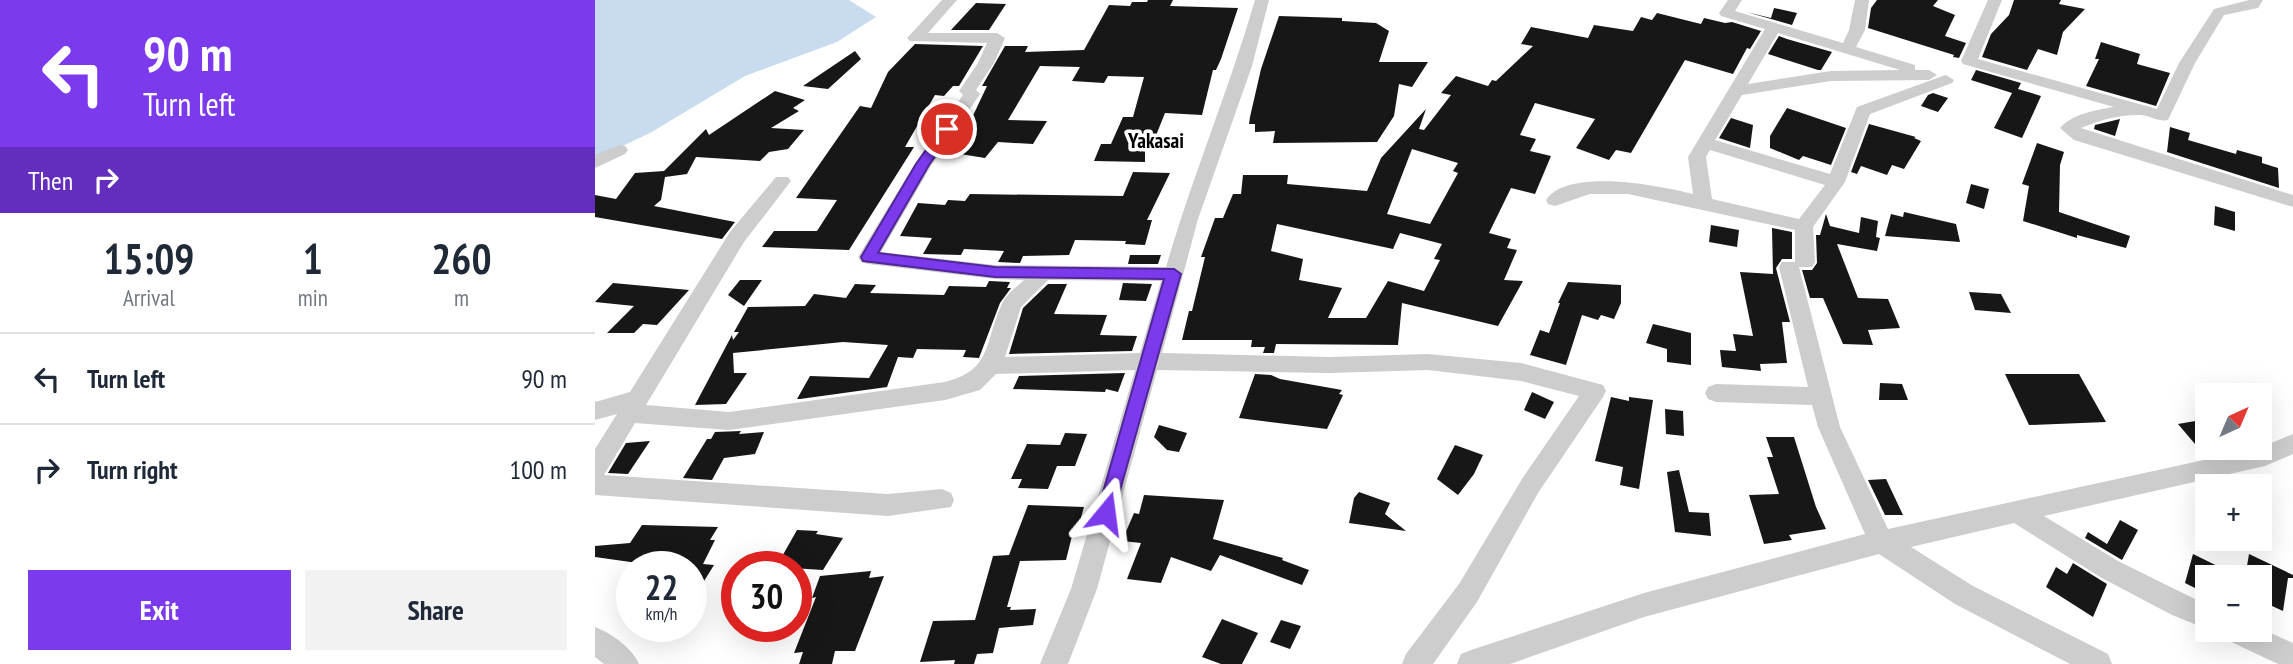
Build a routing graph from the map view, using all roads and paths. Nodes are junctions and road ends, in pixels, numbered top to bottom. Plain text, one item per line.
1 (950, 0) edge
2 (1262, 0) edge
3 (1735, 0) edge
4 (1862, 0) edge
5 (1995, 0) edge
6 (2256, 0) edge
7 (1774, 27) junction
8 (1847, 49) junction
9 (1969, 61) junction
10 (1938, 78) junction
11 (1737, 92) junction
12 (2162, 116) junction
13 (1705, 143) junction
14 (619, 150) dead end
15 (595, 162) edge
16 (782, 181) dead end
17 (1836, 183) junction
18 (1555, 200) dead end
19 (2293, 201) edge
20 (1703, 203) junction
21 (1804, 226) junction
22 (1043, 272) junction
23 (1174, 274) junction
24 (1149, 361) junction
25 (991, 366) junction
26 (1716, 393) dead end
27 (1821, 396) junction
28 (634, 406) junction
29 (595, 411) edge
30 (2293, 444) edge
31 (595, 469) edge
32 (595, 485) edge
33 (942, 500) dead end
34 (2017, 511) junction
35 (1881, 541) junction
36 (2195, 612) edge
37 (595, 640) edge
38 (2260, 642) edge
39 (2293, 657) edge
40 (625, 664) edge
41 (1054, 664) edge
42 (1416, 664) edge
43 (1471, 664) edge
44 (2098, 664) edge

1 - 22 street
2 - 23 street
3 - 7 street
4 - 8 street
5 - 9 street
6 - 12 street
7 - 8 street
7 - 11 street
8 - 10 street
9 - 10 street
9 - 12 street
10 - 11 street
10 - 17 street
11 - 13 street
12 - 19 street
13 - 17 street
13 - 20 street
14 - 15 street
16 - 28 street
17 - 21 street
18 - 20 street
20 - 21 street
21 - 27 street
22 - 23 street
22 - 25 street
23 - 24 street
24 - 25 street
24 - 41 street
24 - 42 street
25 - 28 street
26 - 27 street
27 - 35 street
28 - 29 street
28 - 31 street
30 - 34 street
32 - 33 street
34 - 35 street
34 - 36 street
35 - 43 street
35 - 44 street
37 - 40 street
38 - 39 street

